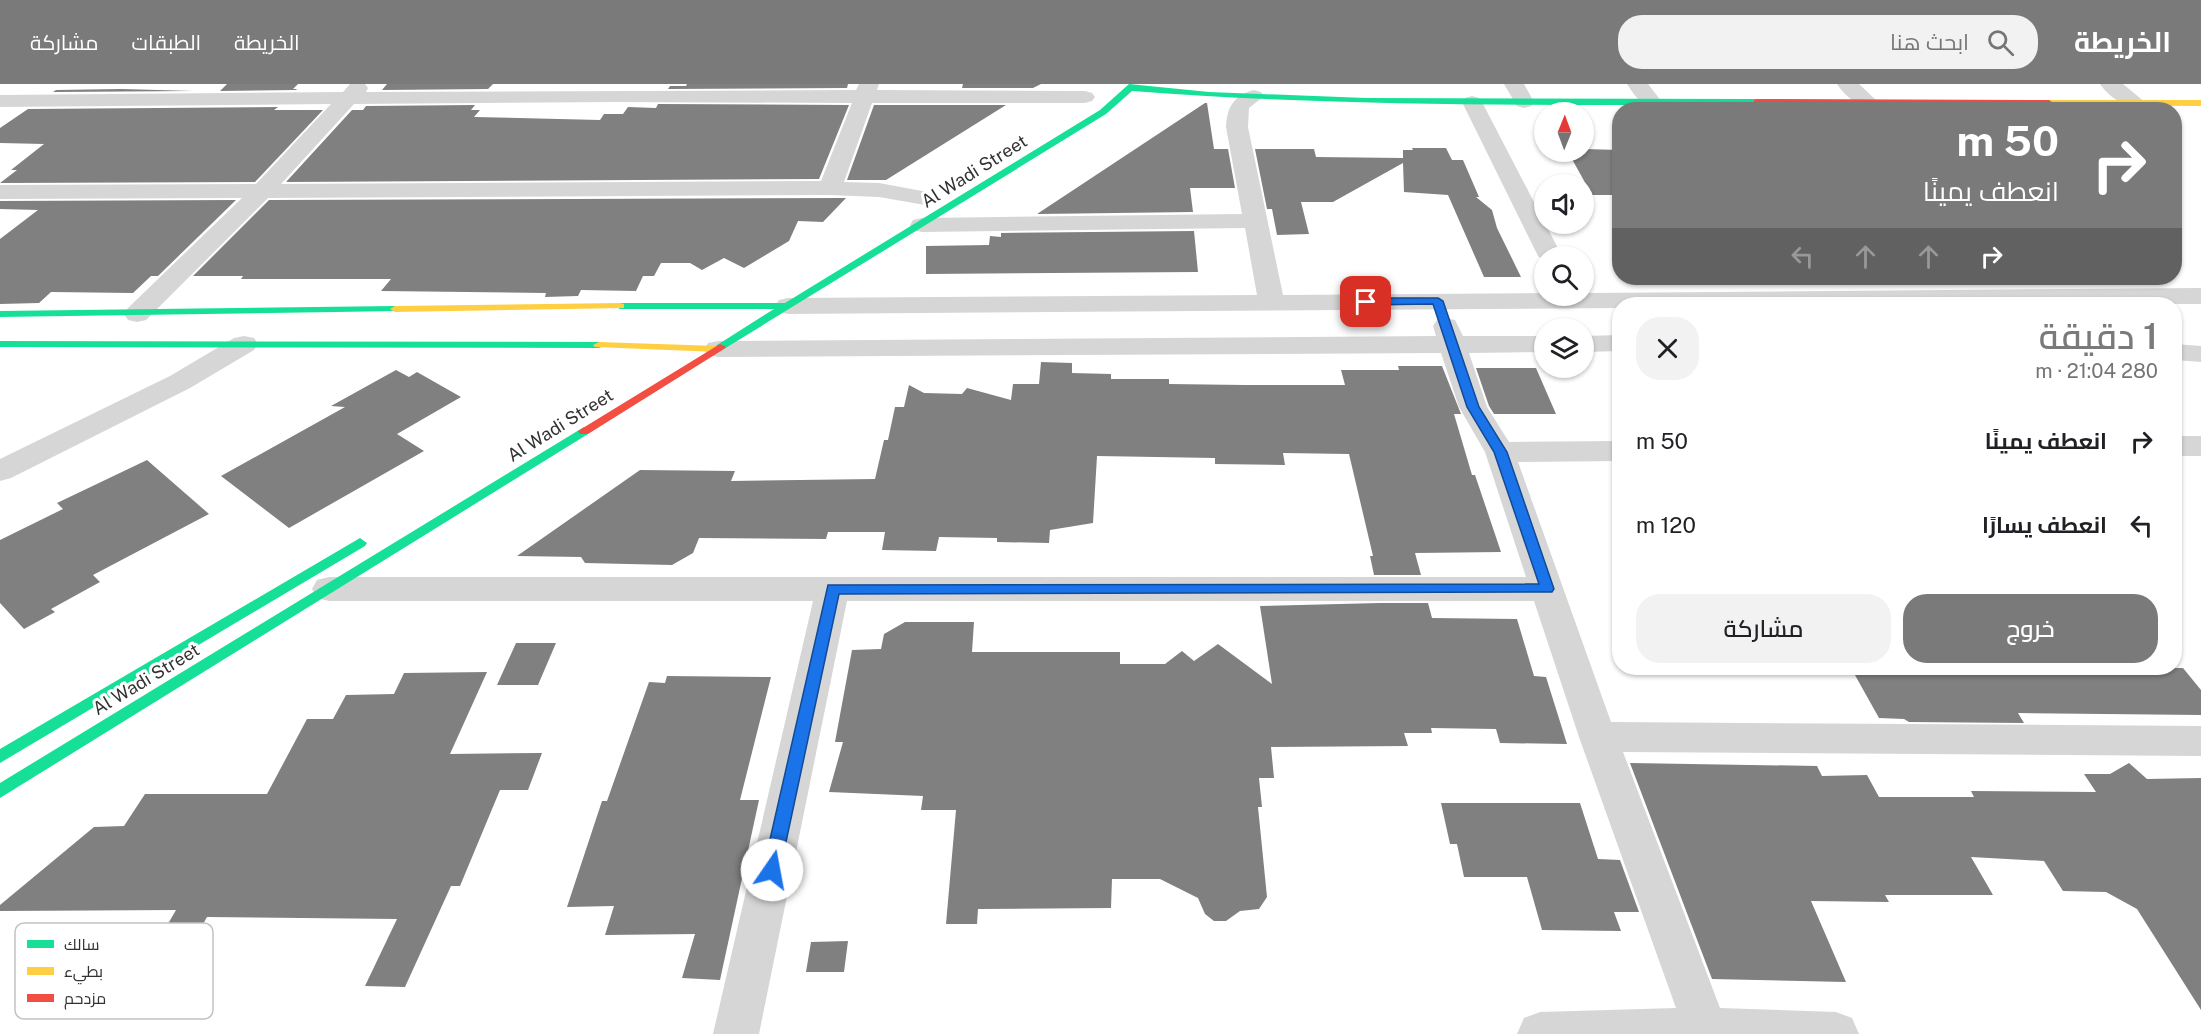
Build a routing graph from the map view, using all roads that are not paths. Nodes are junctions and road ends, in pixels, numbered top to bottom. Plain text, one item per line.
1 (36, 84) edge
2 (210, 84) edge
3 (1180, 84) edge
4 (1637, 84) edge
5 (1847, 84) edge
6 (2110, 84) edge
7 (1132, 86) edge
8 (616, 90) edge
9 (355, 91) edge
10 (867, 91) edge
11 (1519, 93) edge
12 (1089, 94) joint
13 (1254, 96) junction
14 (193, 100) junction
15 (6, 101) edge
16 (1472, 102) junction
17 (1652, 102) junction
18 (1868, 102) joint
19 (2135, 102) edge
20 (2182, 103) edge
21 (2201, 103) edge
22 (1060, 114) dead end
23 (830, 188) junction
24 (262, 191) junction
25 (0, 192) edge
26 (922, 206) junction
27 (1255, 221) junction
28 (1545, 246) edge
29 (2182, 281) edge
30 (1977, 287) edge
31 (2201, 287) edge
32 (2201, 296) edge
33 (1816, 297) edge
34 (1534, 299) edge
35 (1594, 299) edge
36 (1612, 299) edge
37 (779, 300) junction
38 (1438, 301) junction
39 (1271, 302) junction
40 (750, 305) junction
41 (0, 314) edge
42 (137, 314) junction
43 (730, 317) dead end
44 (710, 342) junction
45 (1612, 343) edge
46 (0, 344) edge
47 (244, 344) junction
48 (1534, 344) edge
49 (1594, 344) edge
50 (1453, 346) junction
51 (682, 347) junction
52 (2182, 353) edge
53 (2201, 354) edge
54 (662, 359) dead end
55 (2182, 446) edge
56 (2201, 446) edge
57 (1612, 451) edge
58 (1500, 452) junction
59 (0, 471) edge
60 (371, 536) dead end
61 (329, 589) junction
62 (833, 589) junction
63 (1547, 589) junction
64 (1598, 736) junction
65 (2201, 741) edge
66 (0, 757) edge
67 (0, 791) edge
68 (1706, 1030) junction
69 (736, 1034) edge
70 (1540, 1034) edge
71 (1836, 1034) edge

1 - 15 street
2 - 14 street
3 - 13 street
4 - 17 street
5 - 18 street
6 - 19 street
7 - 13 street
7 - 26 street, Al Wadi Street
8 - 9 street
8 - 10 street
9 - 14 street
9 - 24 street
10 - 12 street
10 - 23 street
11 - 16 street
11 - 17 street
12 - 22 street
13 - 16 street
13 - 27 street
14 - 15 street
16 - 28 street
17 - 18 street
20 - 21 street
23 - 24 street
23 - 26 street
24 - 25 street
24 - 42 street
26 - 27 street
26 - 37 street, Al Wadi Street
27 - 39 street
29 - 31 street
30 - 32 street
30 - 33 street
34 - 38 street
35 - 36 street
37 - 39 street
37 - 40 street
37 - 40 street, Al Wadi Street
37 - 44 street, Al Wadi Street
38 - 39 street
38 - 50 street
40 - 42 street
40 - 43 street, Al Wadi Street
41 - 42 street
44 - 50 street
44 - 51 street
44 - 51 street, Al Wadi Street
44 - 61 street, Al Wadi Street
45 - 49 street
46 - 47 street
47 - 51 street
47 - 59 street
48 - 50 street
50 - 58 street
51 - 54 street, Al Wadi Street
52 - 53 street
55 - 56 street
57 - 58 street
58 - 63 street
60 - 66 street, Al Wadi Street
61 - 62 street
61 - 67 street, Al Wadi Street
62 - 63 street
62 - 69 street
63 - 64 street
64 - 65 street
64 - 68 street
68 - 70 street
68 - 71 street

